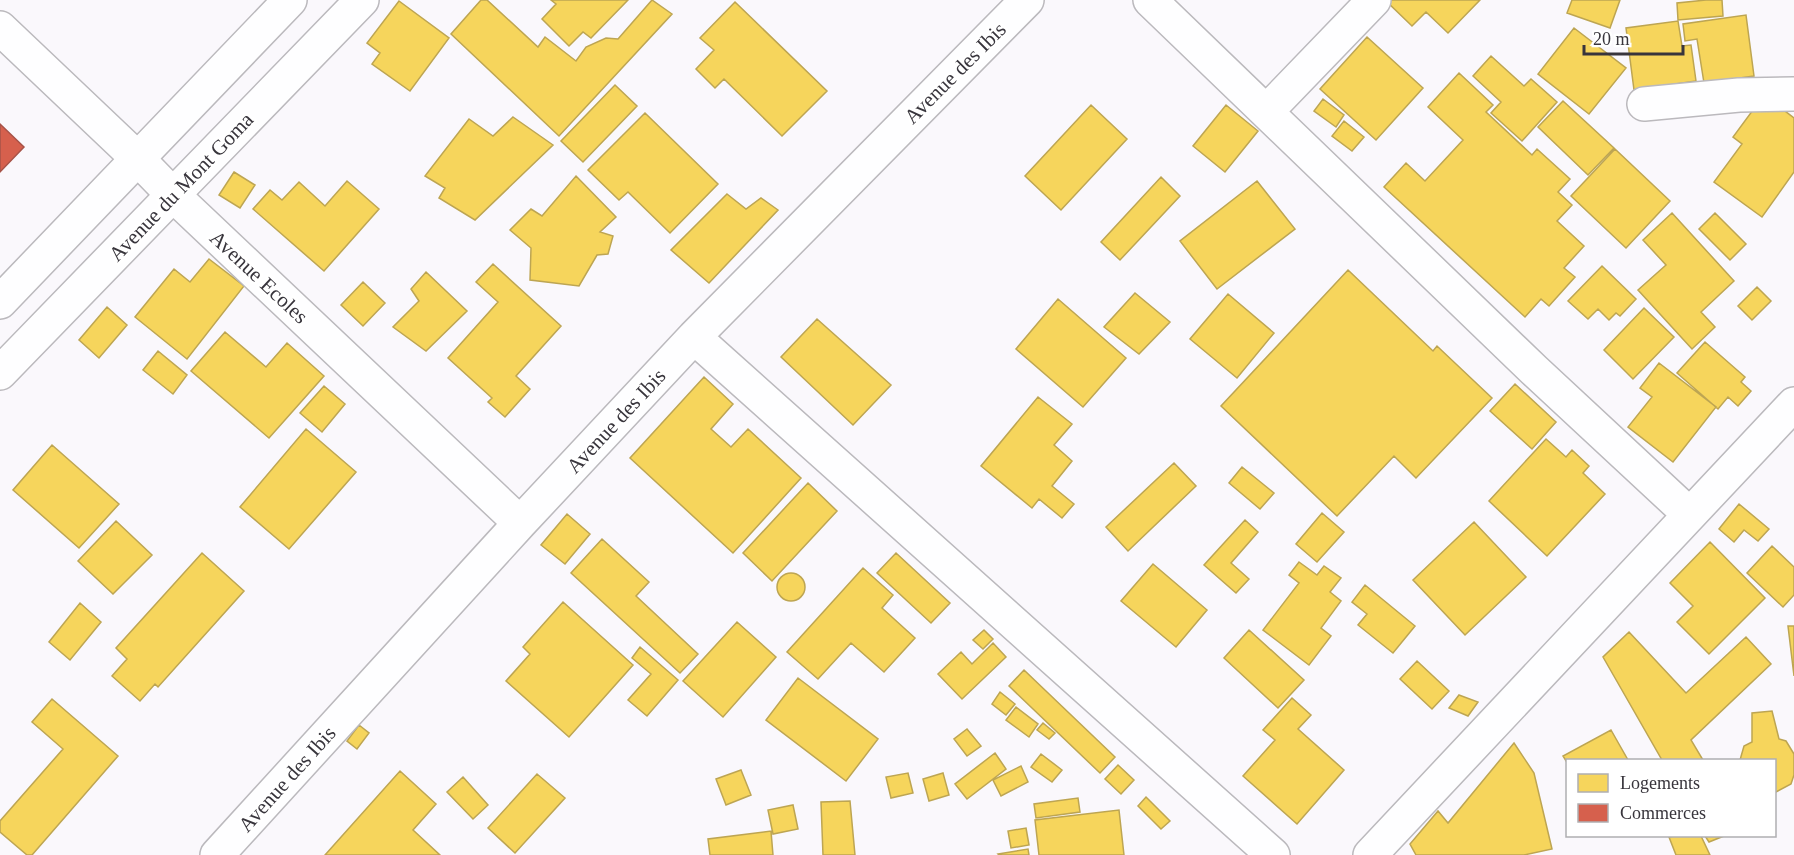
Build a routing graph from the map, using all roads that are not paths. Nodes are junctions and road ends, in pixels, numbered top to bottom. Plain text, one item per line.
1 (290, 0) edge
2 (362, 0) edge
3 (1028, 0) edge
4 (1150, 0) edge
5 (1374, 0) edge
6 (0, 28) edge
7 (1794, 94) edge
8 (1644, 104) dead end
9 (1267, 111) junction
10 (137, 158) junction
11 (173, 195) junction
12 (0, 302) edge
13 (694, 337) junction
14 (0, 373) edge
15 (1794, 404) edge
16 (1689, 514) junction
17 (520, 523) junction
18 (217, 855) edge
19 (1273, 855) edge
20 (1370, 855) edge

1 - 10 street
2 - 11 street, Avenue du Mont Goma
3 - 13 street, Avenue des Ibis
4 - 9 street
5 - 9 street
6 - 10 street, Avenue Ecoles
7 - 8 street
9 - 16 street
10 - 11 street, Avenue Ecoles
10 - 12 street
11 - 14 street, Avenue du Mont Goma
11 - 17 street, Avenue Ecoles
13 - 17 street, Avenue des Ibis
13 - 19 street
15 - 16 street
16 - 20 street
17 - 18 street, Avenue des Ibis

